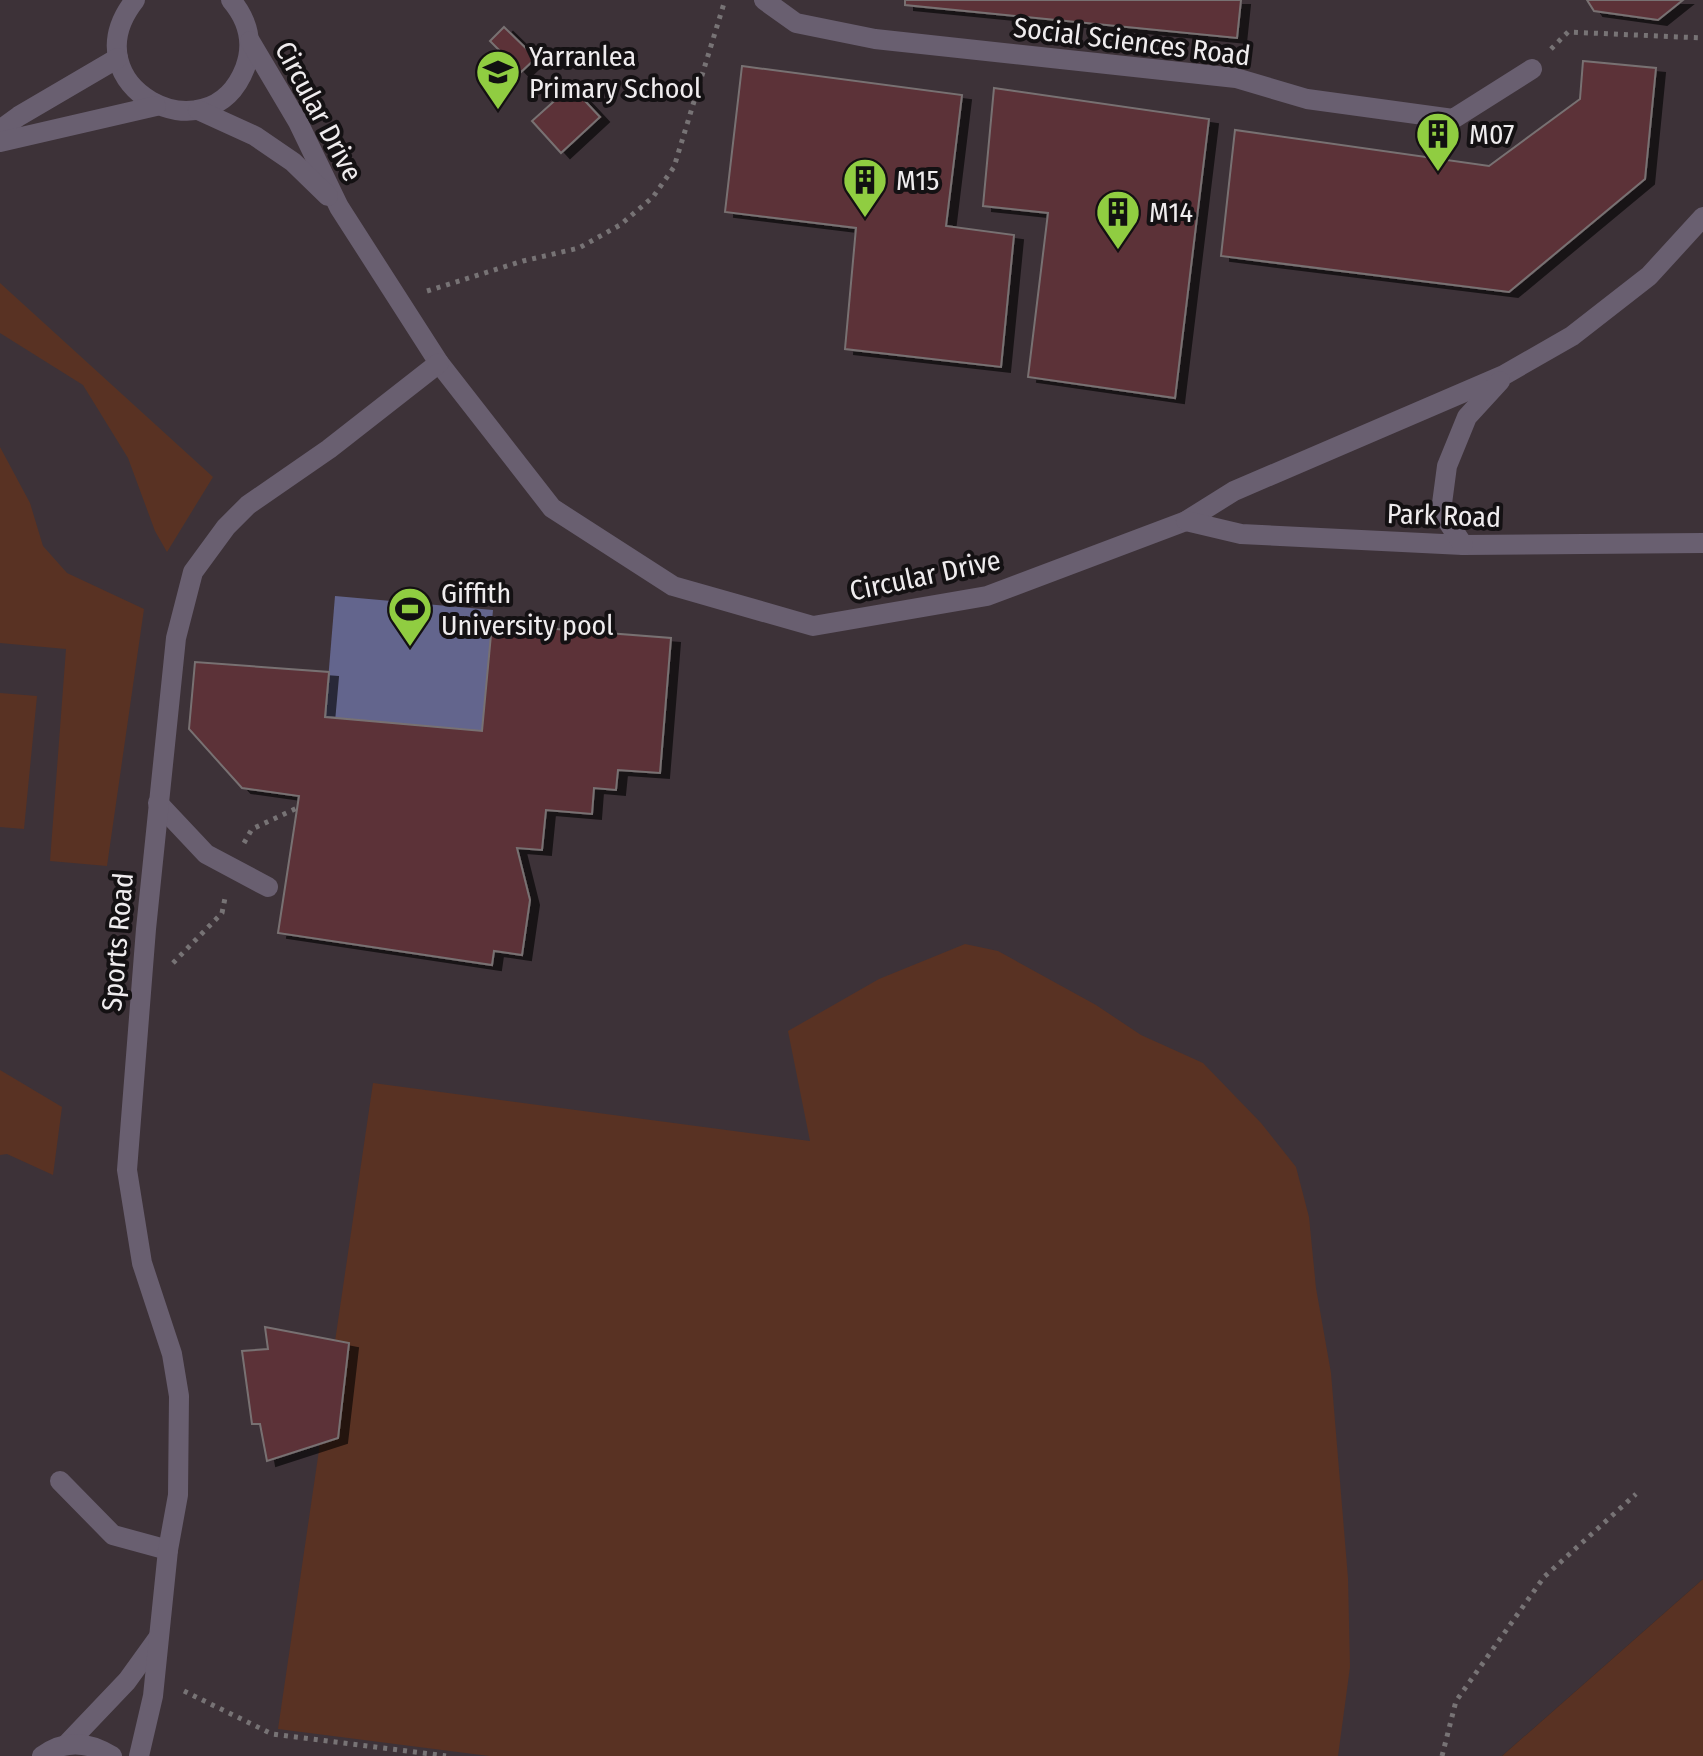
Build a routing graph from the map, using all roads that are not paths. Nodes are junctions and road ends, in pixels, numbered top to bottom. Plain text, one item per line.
1 (135, 0) edge
2 (231, 0) edge
3 (764, 0) edge
4 (250, 41) junction
5 (118, 58) junction
6 (1532, 69) road end
7 (156, 106) junction
8 (198, 110) junction
9 (0, 130) edge
10 (0, 142) edge
11 (339, 207) junction
12 (1703, 217) edge
13 (439, 363) junction
14 (1504, 375) junction
15 (1186, 521) junction
16 (1703, 543) edge
17 (1463, 545) junction
18 (158, 803) junction
19 (268, 887) dead end
20 (60, 1481) dead end
21 (168, 1550) junction
22 (158, 1638) junction
23 (67, 1744) junction
24 (42, 1756) edge
25 (112, 1756) edge
26 (139, 1756) edge

1 - 5 street
2 - 4 street, Circular Drive
3 - 6 street, Social Sciences Road
4 - 8 street
4 - 11 street, Circular Drive
5 - 7 street
5 - 9 street
7 - 8 street, Circular Drive
7 - 10 street, Circular Drive
8 - 11 street, Circular Drive
11 - 13 street, Circular Drive
12 - 14 street, Circular Drive
13 - 15 street, Circular Drive
13 - 18 street, Sports Road
14 - 15 street, Circular Drive
14 - 17 street
15 - 17 street, Park Road
16 - 17 street, Park Road
18 - 19 street
18 - 21 street, Sports Road
20 - 21 street
21 - 22 street, Sports Road
22 - 23 street, Sports Road
22 - 26 street, Sports Road
23 - 24 street, Sports Road
23 - 25 street

